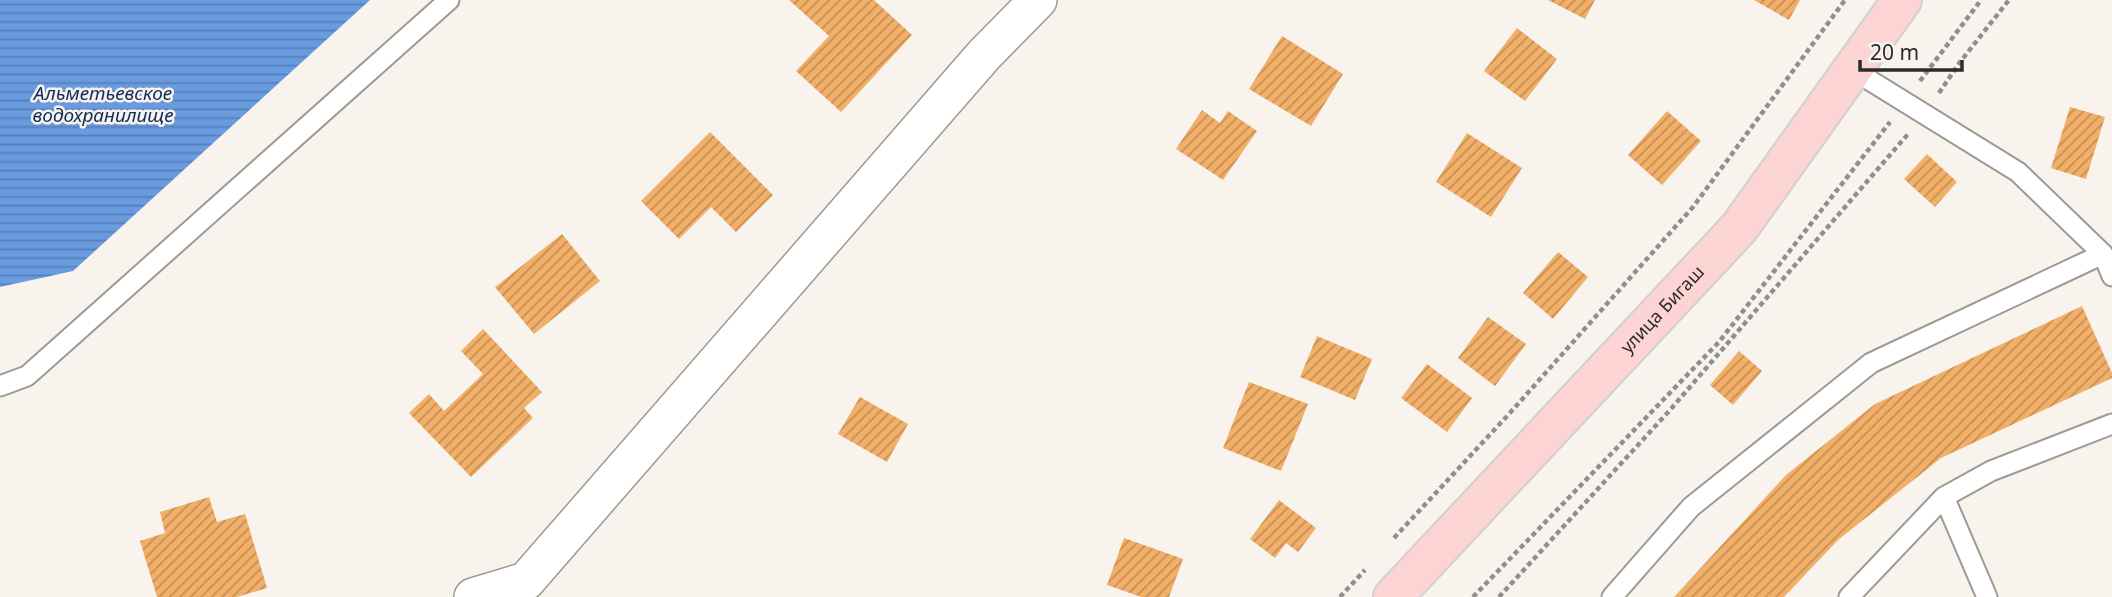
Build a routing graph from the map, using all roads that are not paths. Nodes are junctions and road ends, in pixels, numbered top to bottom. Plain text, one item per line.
1 (449, 0) edge
2 (1038, 0) edge
3 (1902, 0) edge
4 (1853, 69) junction
5 (2103, 254) junction
6 (2112, 276) edge
7 (0, 386) edge
8 (2112, 424) edge
9 (1944, 497) junction
10 (473, 597) edge
11 (1393, 597) edge
12 (1612, 597) edge
13 (1849, 597) edge
14 (1987, 597) edge

1 - 7 lane
2 - 10 street
3 - 4 main road, улица Бигаш
4 - 5 lane
4 - 11 main road, улица Бигаш
5 - 6 lane
5 - 12 lane
8 - 9 lane
9 - 13 lane
9 - 14 lane

